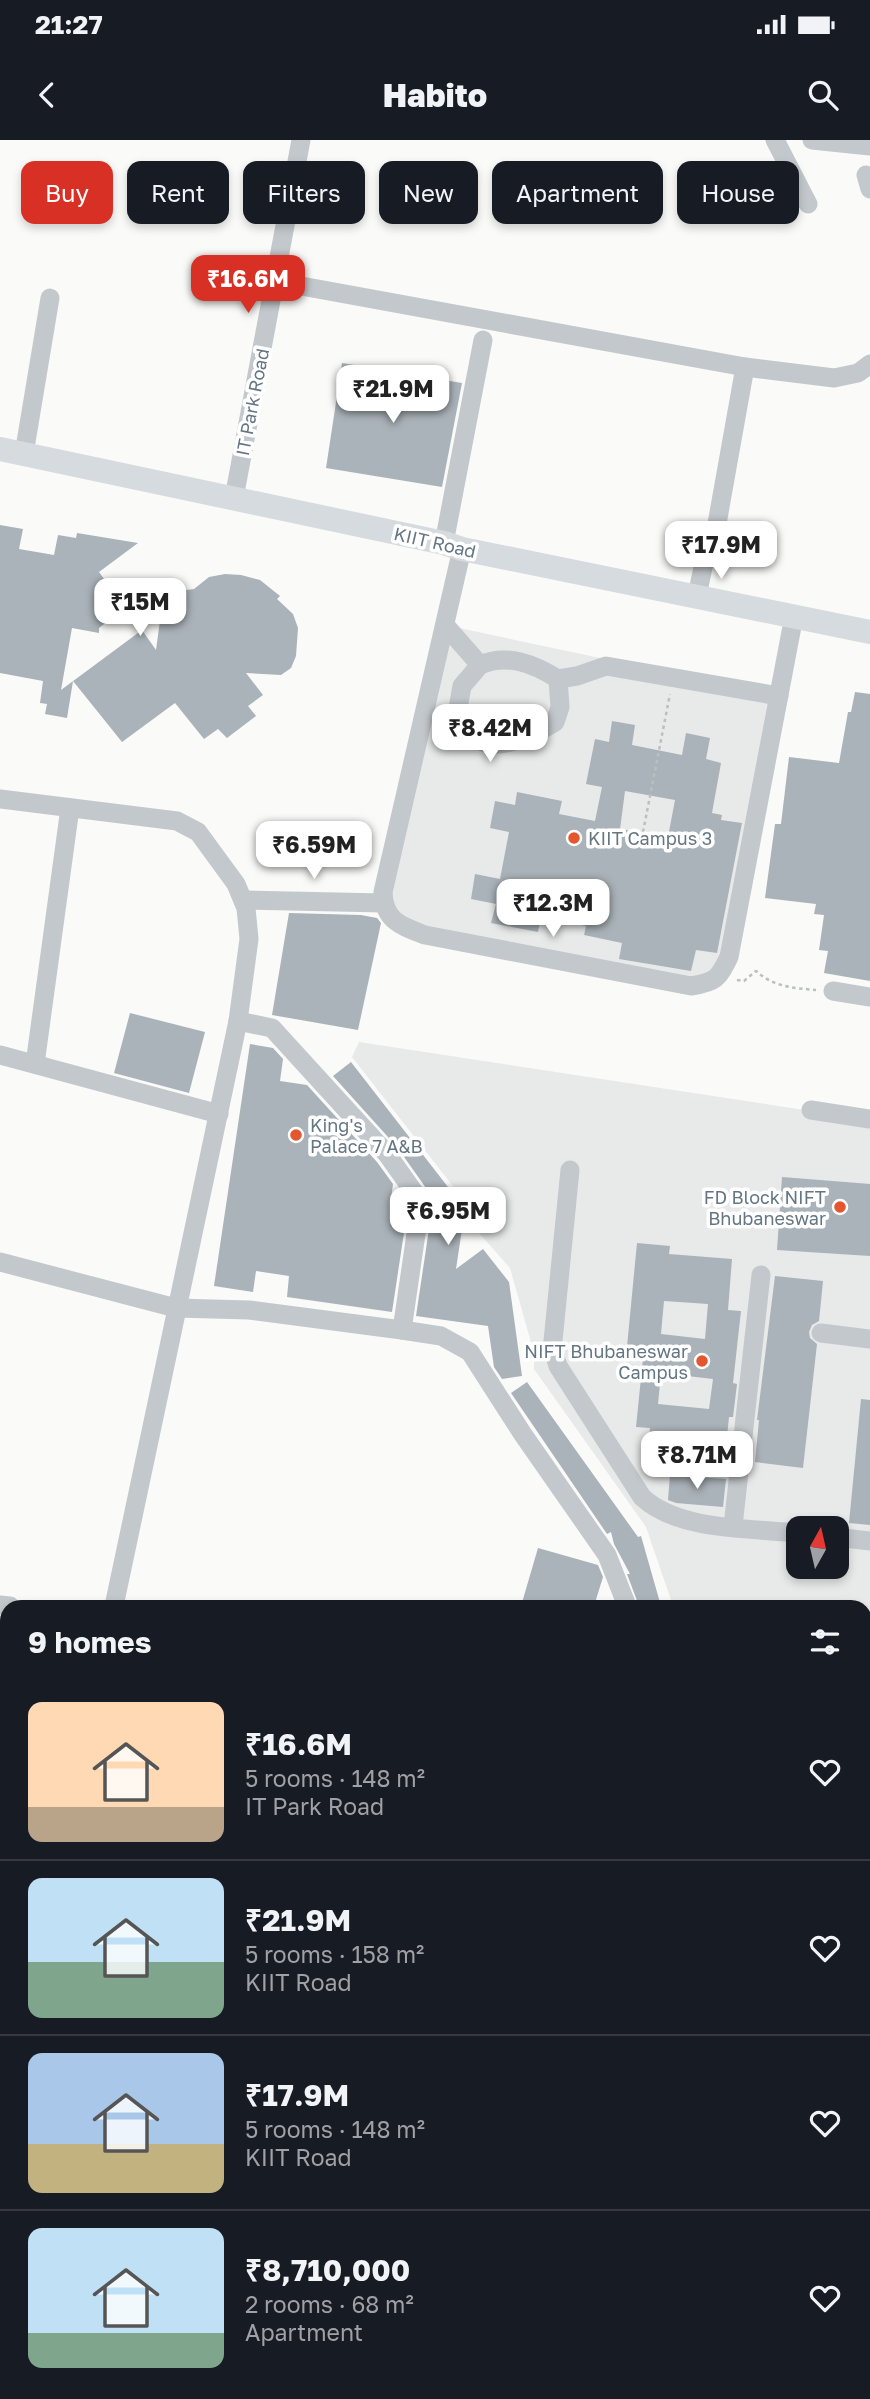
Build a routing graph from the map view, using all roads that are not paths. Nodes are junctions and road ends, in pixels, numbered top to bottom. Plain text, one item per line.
1 (301, 140) edge
2 (775, 140) edge
3 (812, 140) edge
4 (870, 146) edge
5 (808, 204) dead end
6 (274, 281) junction
7 (50, 298) dead end
8 (482, 340) dead end
9 (870, 364) edge
10 (745, 367) junction
11 (12, 451) edge
12 (234, 498) junction
13 (715, 535) dead end
14 (453, 546) junction
15 (705, 558) dead end
16 (697, 596) junction
17 (794, 616) junction
18 (445, 625) junction
19 (870, 632) edge
20 (480, 664) junction
21 (558, 679) junction
22 (779, 696) junction
23 (0, 799) edge
24 (70, 808) junction
25 (243, 900) junction
26 (384, 904) junction
27 (833, 991) road end
28 (870, 997) edge
29 (238, 1021) junction
30 (0, 1055) edge
31 (35, 1064) junction
32 (811, 1110) dead end
33 (219, 1114) junction
34 (870, 1119) edge
35 (570, 1170) dead end
36 (0, 1262) edge
37 (761, 1275) dead end
38 (176, 1308) junction
39 (402, 1330) junction
40 (821, 1333) dead end
41 (870, 1339) edge
42 (733, 1526) junction
43 (786, 1532) edge
44 (849, 1539) edge
45 (870, 1541) edge
46 (115, 1600) edge
47 (625, 1600) edge

1 - 6 street, IT Park Road
2 - 5 street
3 - 4 street
6 - 10 street
6 - 12 street, IT Park Road
7 - 11 street
8 - 14 street
9 - 10 street
10 - 13 street
11 - 12 main road, KIIT Road
12 - 14 main road, KIIT Road
14 - 16 main road, KIIT Road
14 - 18 street
15 - 16 street
16 - 17 main road, KIIT Road
17 - 19 main road, KIIT Road
17 - 22 street
18 - 20 street
18 - 26 street
20 - 21 street
20 - 21 street
21 - 22 street
22 - 26 street
23 - 24 street
24 - 25 street
24 - 31 street
25 - 26 street
25 - 29 street
27 - 28 street
29 - 33 street
29 - 39 street
30 - 31 street
31 - 33 street
32 - 34 street
33 - 38 street
35 - 42 street
36 - 38 street
37 - 42 street
38 - 39 street
38 - 46 street
39 - 47 street
40 - 41 street
42 - 43 street
44 - 45 street

